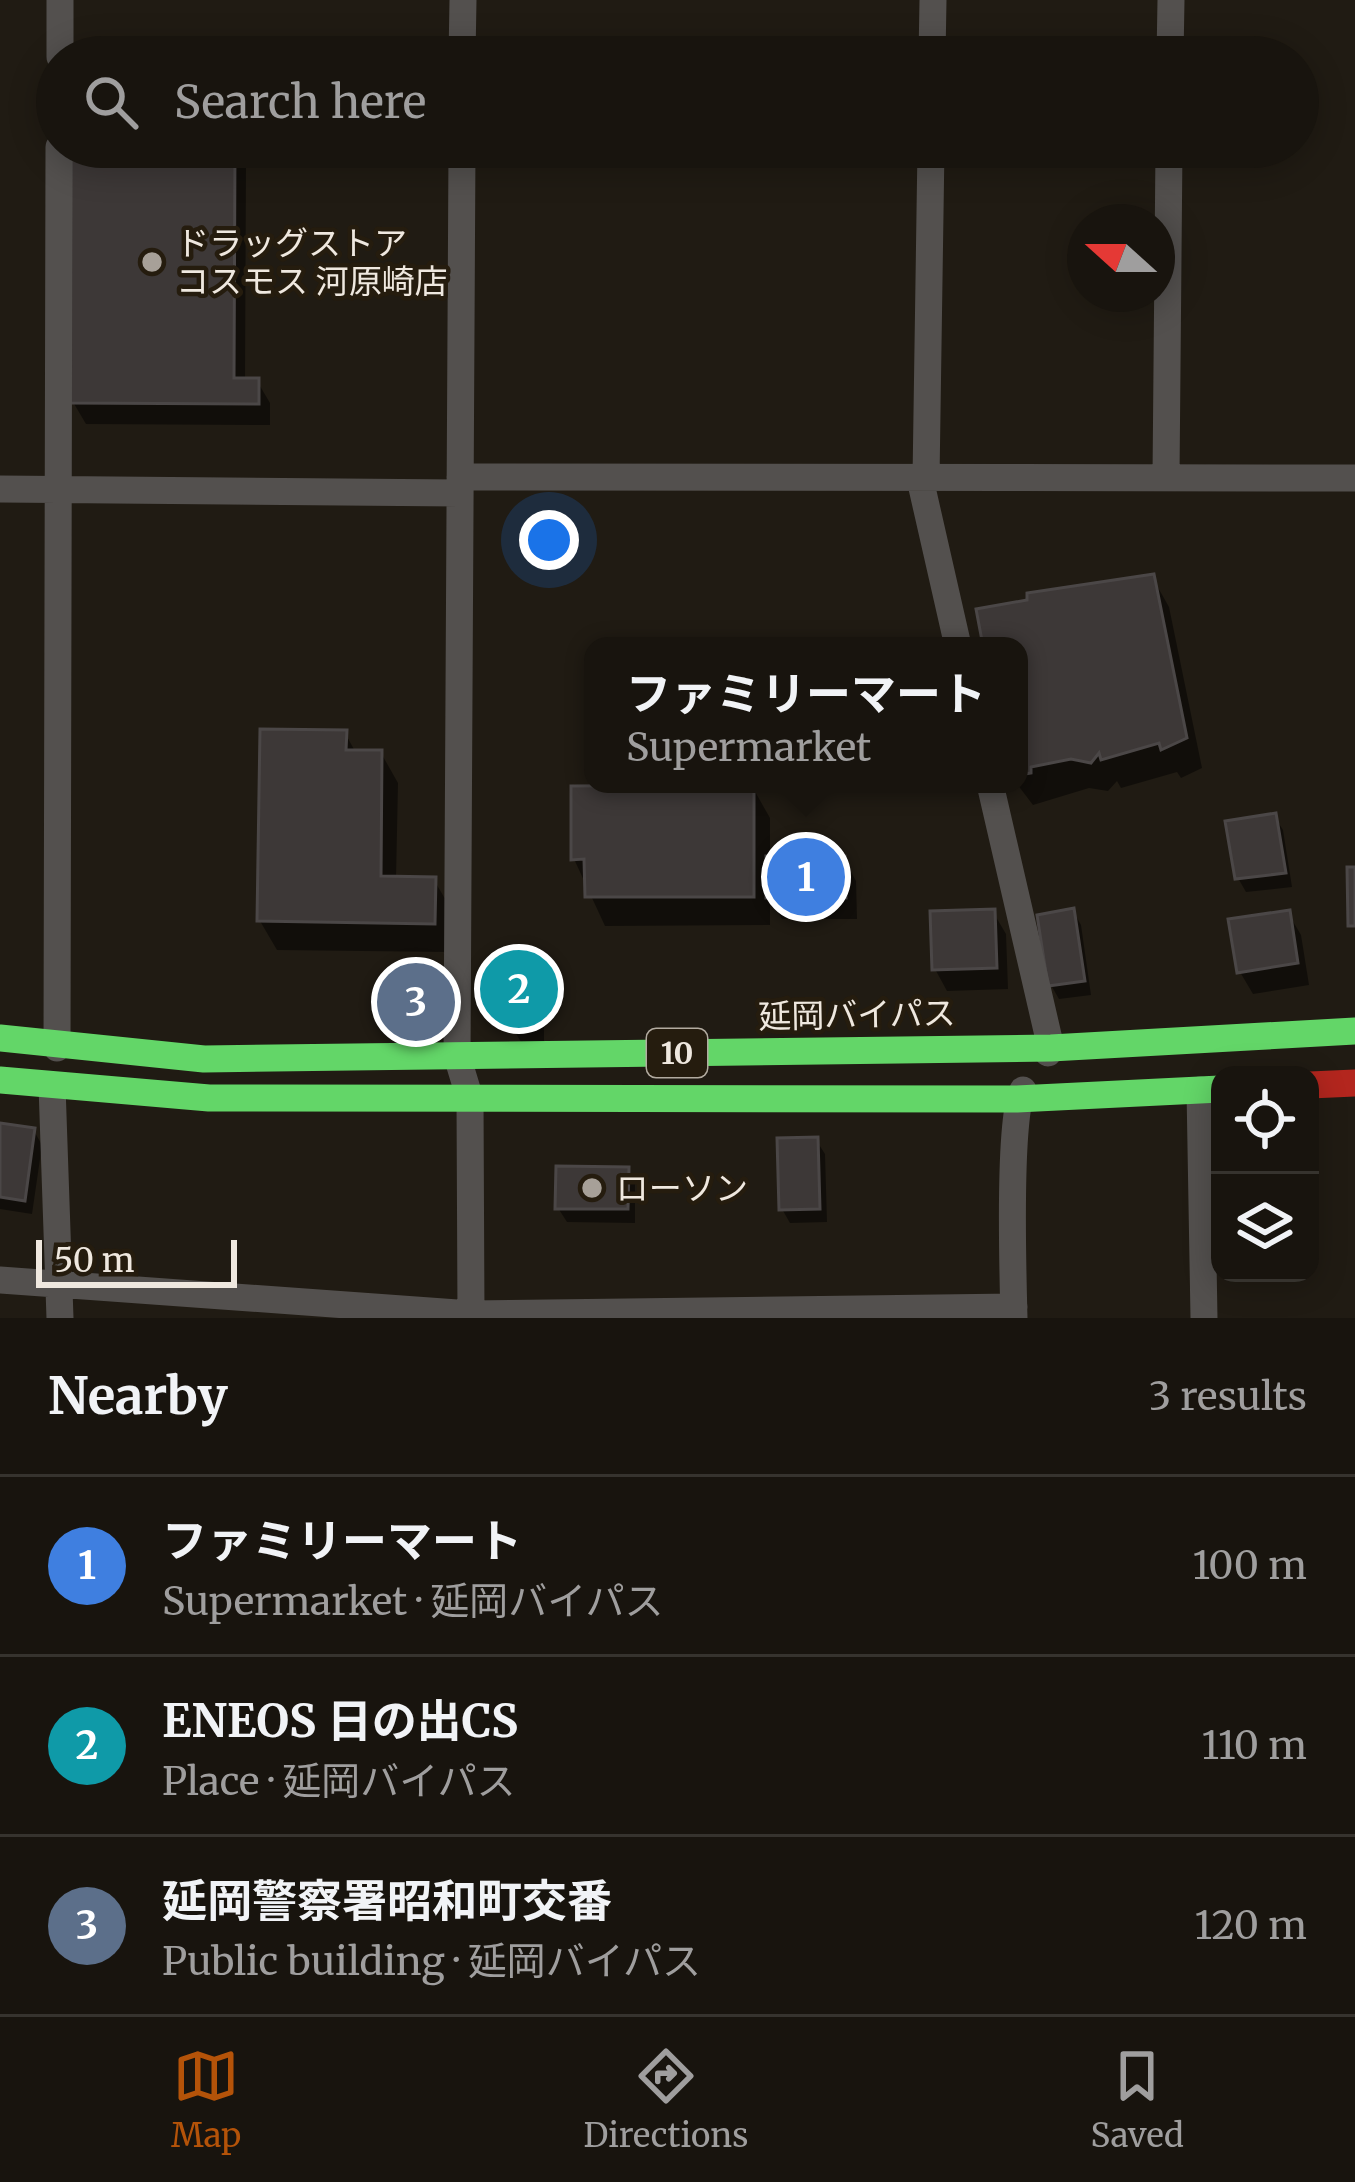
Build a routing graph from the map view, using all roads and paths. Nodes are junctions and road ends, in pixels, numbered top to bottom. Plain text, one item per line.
1 (60, 0) edge
2 (463, 0) edge
3 (933, 0) edge
4 (1171, 0) edge
5 (60, 36) edge
6 (462, 36) edge
7 (932, 36) edge
8 (1170, 36) edge
9 (59, 168) edge
10 (462, 168) edge
11 (930, 168) edge
12 (1169, 168) edge
13 (1166, 477) junction
14 (1355, 478) edge
15 (923, 479) junction
16 (460, 485) junction
17 (0, 489) edge
18 (57, 490) junction
19 (956, 637) edge
20 (992, 793) edge
21 (1355, 1031) edge
22 (0, 1039) edge
23 (56, 1048) junction
24 (1052, 1048) junction
25 (457, 1056) junction
26 (0, 1080) edge
27 (1355, 1083) edge
28 (1319, 1085) edge
29 (52, 1086) junction
30 (1210, 1090) edge
31 (470, 1099) junction
32 (1018, 1099) junction
33 (0, 1280) edge
34 (59, 1283) junction
35 (1014, 1312) edge
36 (471, 1316) edge
37 (60, 1318) edge
38 (1204, 1318) edge

1 - 5 street
2 - 6 street
3 - 7 street
4 - 8 street
9 - 18 street
10 - 16 street
11 - 15 street
12 - 13 street
13 - 14 street
13 - 15 street
15 - 16 street
15 - 19 street
16 - 18 street
16 - 25 street
17 - 18 street
18 - 23 street
20 - 24 street
21 - 24 highway, 延岡バイパス / 10
22 - 23 highway, 延岡バイパス / 10
23 - 25 highway, 延岡バイパス / 10
24 - 25 highway, 延岡バイパス / 10
24 - 32 street
25 - 31 street
26 - 29 highway, 10
27 - 28 highway
29 - 31 highway, 10
29 - 34 street
30 - 32 highway, 10
30 - 38 street
31 - 32 highway, 10
31 - 36 street
32 - 35 street
33 - 34 street
34 - 36 street
34 - 37 street
35 - 36 street

